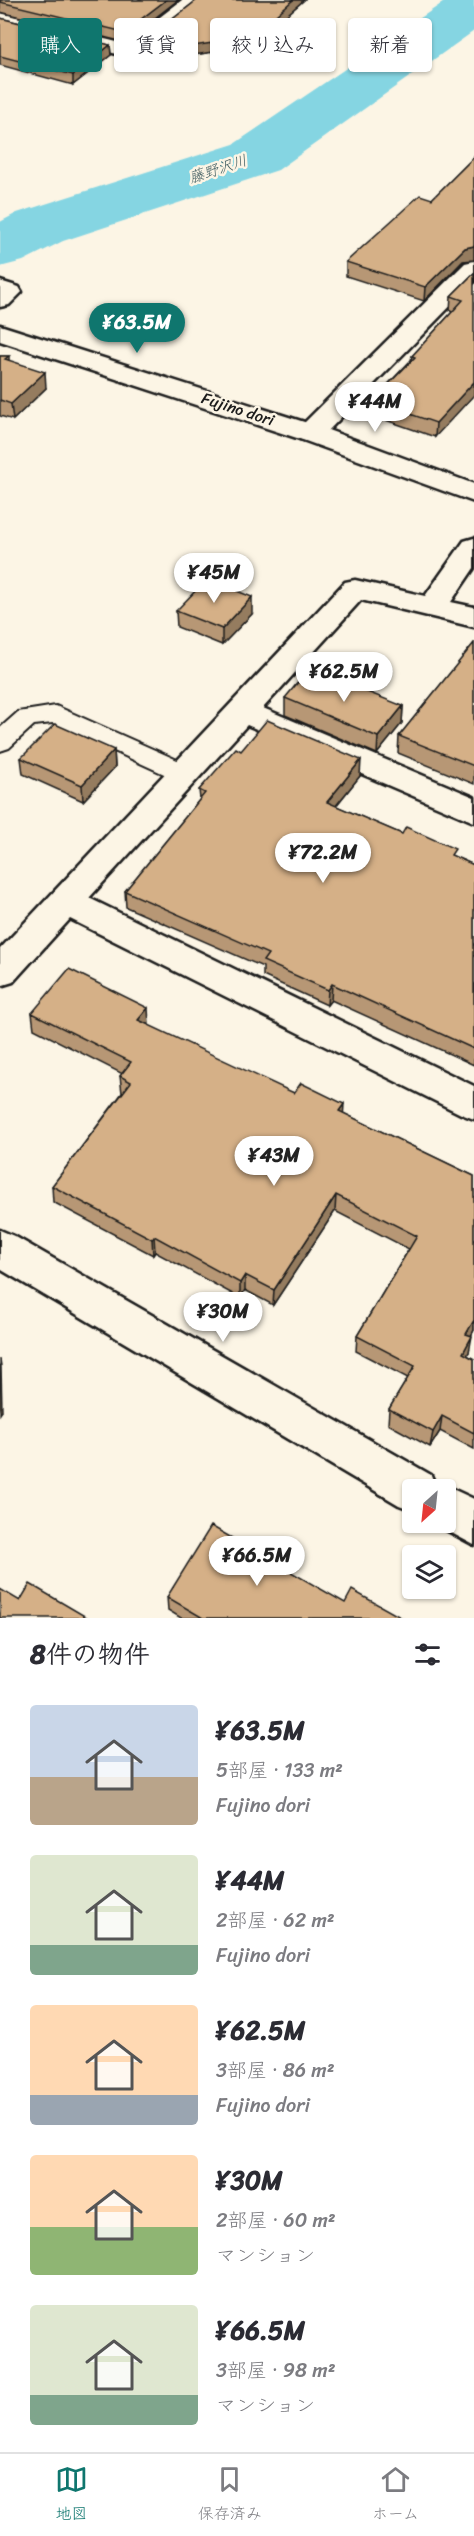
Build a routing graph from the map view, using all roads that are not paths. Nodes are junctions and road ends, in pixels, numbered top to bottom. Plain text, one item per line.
1 (195, 0) edge
2 (0, 19) edge
3 (474, 268) edge
4 (0, 288) edge
5 (0, 300) edge
6 (0, 333) edge
7 (310, 433) junction
8 (474, 494) edge
9 (474, 547) edge
10 (433, 607) junction
11 (474, 617) edge
12 (242, 711) junction
13 (0, 742) edge
14 (184, 773) junction
15 (474, 810) edge
16 (65, 902) junction
17 (0, 972) edge
18 (474, 1103) edge
19 (0, 1248) edge
20 (402, 1482) edge
21 (456, 1513) edge
22 (474, 1524) edge

1 - 2 street
3 - 7 street
4 - 5 street
6 - 7 street, Fujino dori
7 - 8 street, Fujino dori
9 - 10 street
10 - 11 street
10 - 12 street
12 - 14 street
12 - 15 street
13 - 14 lane
14 - 16 street
16 - 17 street
16 - 18 street
19 - 20 street
21 - 22 street

